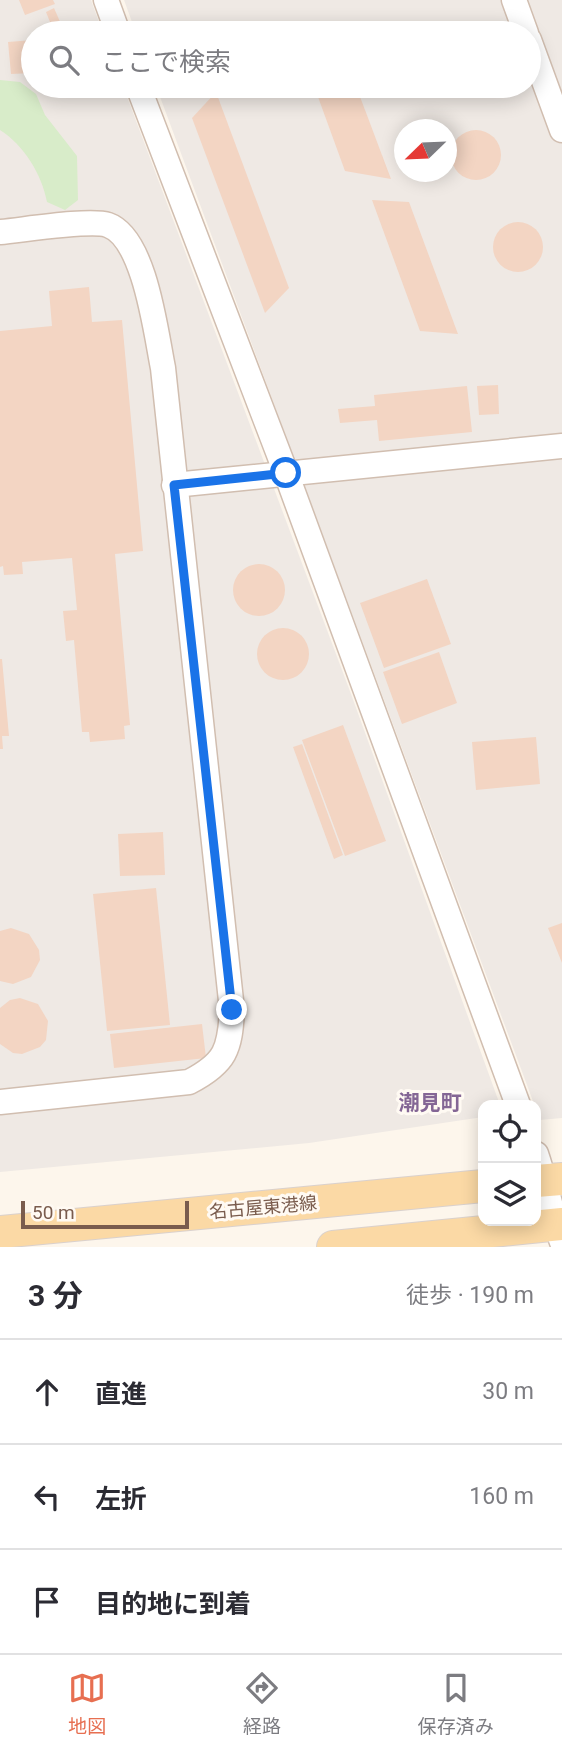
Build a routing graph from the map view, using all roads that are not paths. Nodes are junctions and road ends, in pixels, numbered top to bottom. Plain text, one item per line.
1 (106, 0) edge
2 (514, 0) edge
3 (114, 21) edge
4 (522, 21) edge
5 (541, 73) edge
6 (143, 98) edge
7 (562, 130) edge
8 (0, 232) edge
9 (562, 446) edge
10 (286, 473) junction
11 (174, 485) junction
12 (516, 1100) edge
13 (0, 1102) edge
14 (545, 1174) edge
15 (478, 1186) edge
16 (560, 1230) edge
17 (0, 1232) edge
18 (333, 1247) edge

1 - 3 street
2 - 4 street
5 - 7 street
6 - 10 street
8 - 11 street
9 - 10 street
10 - 11 street
10 - 12 street
11 - 13 street
14 - 16 street
15 - 17 main road, 名古屋東港線
16 - 18 main road

